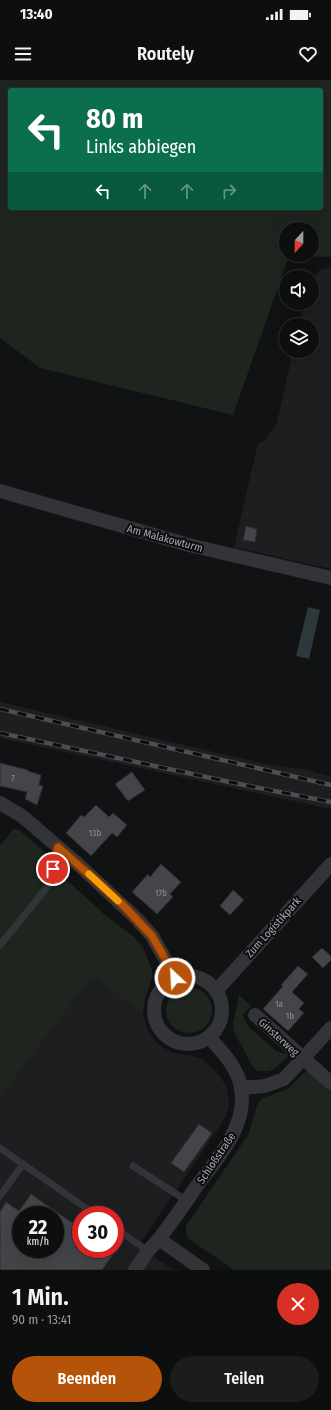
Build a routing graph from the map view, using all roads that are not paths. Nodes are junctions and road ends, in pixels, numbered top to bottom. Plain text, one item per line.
1 (0, 491) edge
2 (331, 578) edge
3 (0, 803) edge
4 (58, 847) junction
5 (331, 864) edge
6 (0, 945) edge
7 (175, 978) junction
8 (216, 991) junction
9 (255, 1015) dead end
10 (331, 1028) edge
11 (209, 1037) junction
12 (303, 1059) junction
13 (331, 1083) edge
14 (241, 1088) junction
15 (0, 1148) edge
16 (23, 1164) junction
17 (133, 1166) dead end
18 (0, 1196) edge
19 (187, 1201) junction
20 (83, 1206) edge
21 (124, 1234) edge
22 (159, 1240) junction
23 (148, 1251) junction
24 (135, 1270) edge
25 (203, 1270) edge

1 - 2 street, Am Malakowturm
3 - 4 street
4 - 6 lane
4 - 7 street
5 - 8 street, Zum Logistikpark
7 - 8 street
7 - 11 street
8 - 11 street
9 - 12 street, Ginsterweg
10 - 12 street, Ginsterweg
11 - 14 street, Schloßstraße
12 - 13 street, Ginsterweg
12 - 14 street, Ginsterweg
14 - 19 street, Schloßstraße
15 - 16 lane
16 - 18 lane
16 - 20 lane
17 - 19 lane
19 - 22 street, Schloßstraße
21 - 23 lane
22 - 23 street, Schloßstraße
22 - 25 street
23 - 24 street, Schloßstraße

